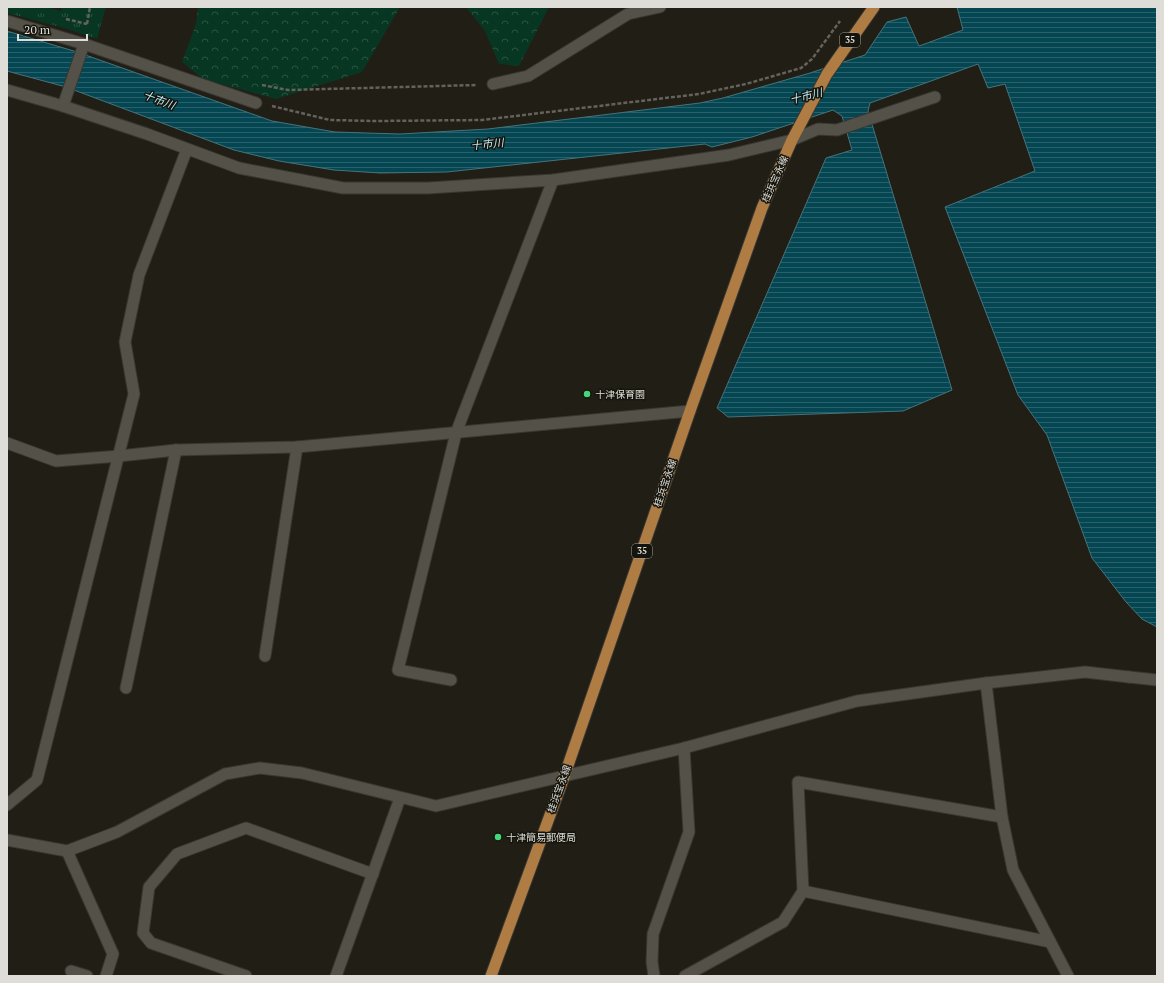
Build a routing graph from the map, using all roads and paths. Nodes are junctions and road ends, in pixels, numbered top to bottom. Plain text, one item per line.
1 (660, 7) edge
2 (874, 7) edge
3 (842, 19) dead end
4 (7, 21) edge
5 (83, 47) junction
6 (493, 84) joint
7 (7, 90) edge
8 (239, 97) junction
9 (935, 97) dead end
10 (65, 102) junction
11 (256, 103) joint
12 (792, 140) junction
13 (187, 149) junction
14 (553, 180) junction
15 (690, 411) junction
16 (456, 433) junction
17 (7, 443) edge
18 (297, 447) junction
19 (176, 450) junction
20 (119, 456) junction
21 (265, 656) dead end
22 (451, 680) dead end
23 (1157, 680) edge
24 (986, 683) junction
25 (126, 688) dead end
26 (684, 748) junction
27 (564, 777) junction
28 (400, 798) junction
29 (7, 805) edge
30 (1002, 817) junction
31 (7, 840) edge
32 (67, 851) junction
33 (373, 874) junction
34 (803, 891) junction
35 (1050, 942) junction
36 (71, 971) dead end
37 (689, 975) edge
38 (87, 976) edge
39 (106, 976) edge
40 (246, 976) edge
41 (336, 976) edge
42 (491, 976) edge
43 (654, 976) edge
44 (1068, 976) edge

1 - 6 street
2 - 12 main road, 桂浜宝永線 / 35
3 - 11 path
4 - 5 street
5 - 8 street
5 - 10 street
6 - 8 path
7 - 10 street
8 - 11 street
9 - 12 street
10 - 13 street
12 - 14 street
12 - 15 main road, 桂浜宝永線 / 35
13 - 14 street
13 - 20 street
14 - 16 street
15 - 16 street
15 - 27 main road, 桂浜宝永線 / 35
16 - 18 street
16 - 22 street
17 - 20 street
18 - 19 street
18 - 21 street
19 - 20 street
19 - 25 street
20 - 29 street
23 - 24 street
24 - 26 street
24 - 30 street
26 - 27 street
26 - 43 street
27 - 28 street
27 - 42 main road, 桂浜宝永線 / 35
28 - 32 street
28 - 33 street
30 - 34 street
30 - 35 street
31 - 32 street
32 - 39 street
33 - 40 street
33 - 41 street
34 - 35 street
34 - 37 street
35 - 44 street
36 - 38 street

